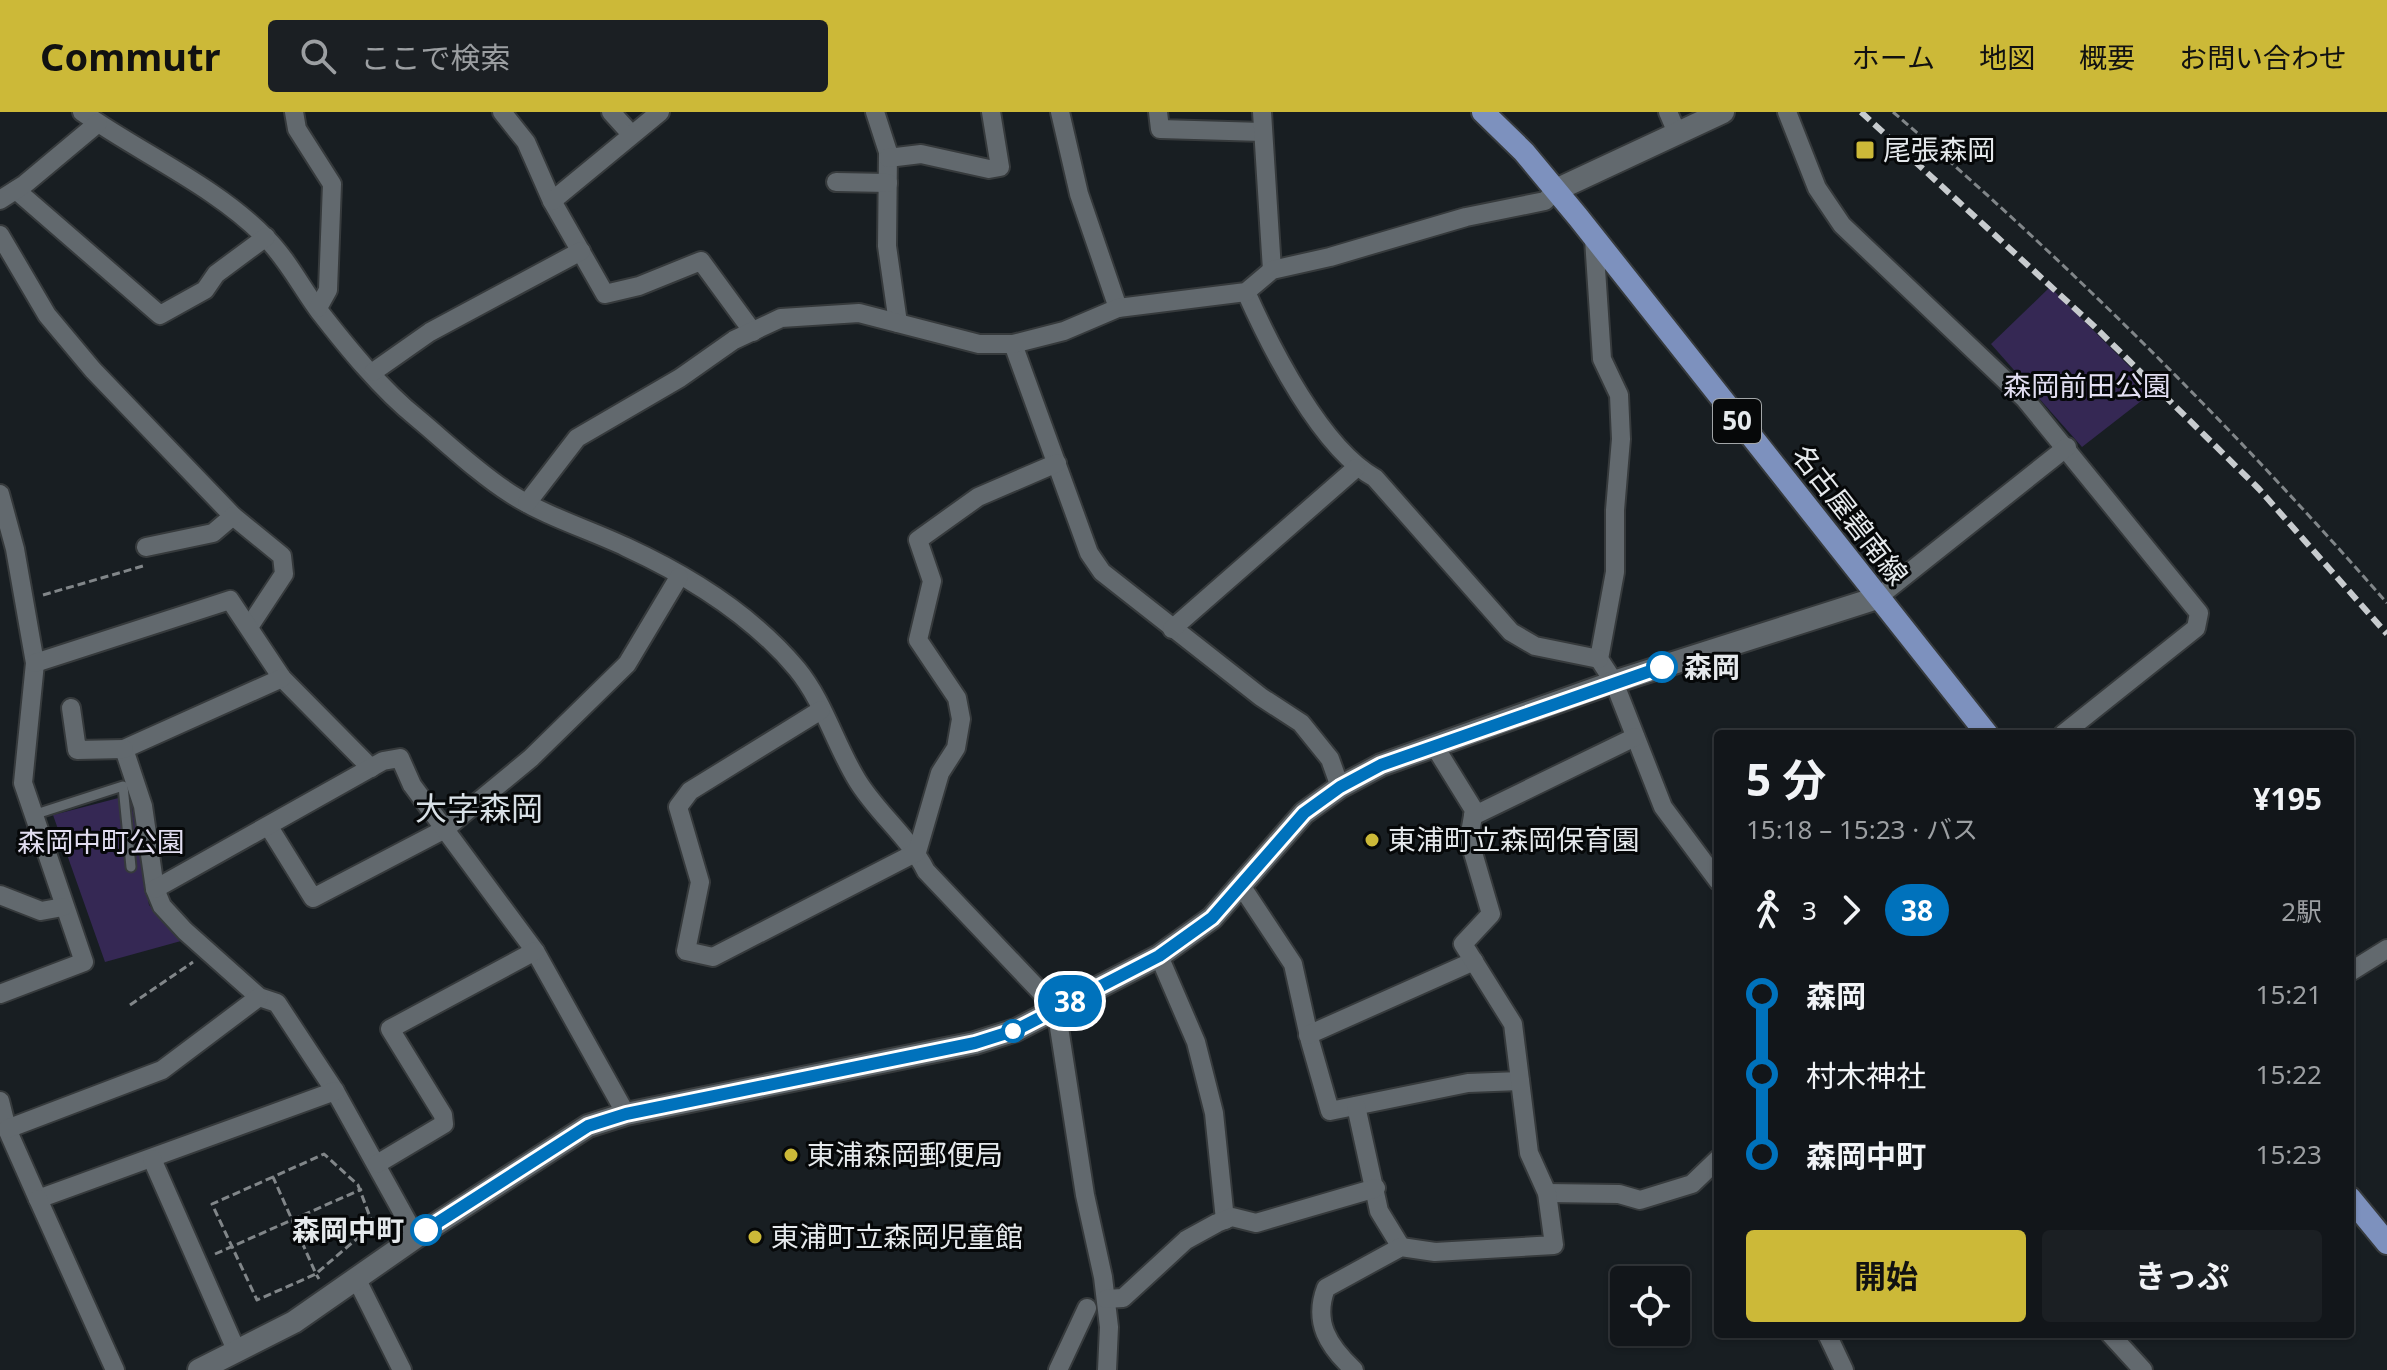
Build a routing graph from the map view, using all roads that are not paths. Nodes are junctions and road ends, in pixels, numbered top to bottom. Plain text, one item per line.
1 (82, 112) edge
2 (294, 112) edge
3 (502, 112) edge
4 (611, 112) edge
5 (660, 112) edge
6 (875, 112) edge
7 (991, 112) edge
8 (1060, 112) edge
9 (1158, 112) edge
10 (1262, 112) edge
11 (1483, 112) edge
12 (1668, 112) edge
13 (1723, 112) edge
14 (1787, 112) edge
15 (98, 123) junction
16 (1263, 132) junction
17 (630, 133) junction
18 (1677, 133) junction
19 (888, 158) junction
20 (836, 182) dead end
21 (888, 183) junction
22 (1556, 190) junction
23 (8, 195) edge
24 (552, 201) junction
25 (0, 235) edge
26 (266, 237) junction
27 (1594, 239) junction
28 (581, 251) junction
29 (1272, 270) junction
30 (1246, 292) junction
31 (318, 308) junction
32 (1118, 308) junction
33 (898, 323) junction
34 (753, 332) junction
35 (1013, 344) junction
36 (373, 372) junction
37 (2067, 447) junction
38 (1057, 463) junction
39 (1356, 468) junction
40 (0, 494) edge
41 (527, 503) junction
42 (233, 516) junction
43 (151, 555) road end
44 (679, 577) junction
45 (1877, 598) junction
46 (249, 627) junction
47 (1172, 629) junction
48 (1599, 659) junction
49 (35, 663) junction
50 (282, 678) junction
51 (1614, 682) junction
52 (71, 708) dead end
53 (821, 710) junction
54 (1984, 730) edge
55 (2068, 730) edge
56 (1635, 737) junction
57 (1435, 747) junction
58 (124, 749) junction
59 (371, 768) junction
60 (1340, 787) junction
61 (33, 815) junction
62 (1473, 816) junction
63 (269, 827) junction
64 (445, 829) junction
65 (917, 852) junction
66 (131, 867) dead end
67 (1714, 876) edge
68 (1240, 884) junction
69 (155, 889) junction
70 (0, 895) edge
71 (63, 907) junction
72 (2387, 949) edge
73 (535, 951) junction
74 (1159, 956) junction
75 (1474, 961) junction
76 (2354, 970) edge
77 (0, 994) edge
78 (259, 997) junction
79 (1056, 1008) junction
80 (1308, 1035) junction
81 (1520, 1081) junction
82 (335, 1091) junction
83 (0, 1101) edge
84 (1356, 1106) junction
85 (626, 1114) junction
86 (7, 1129) junction
87 (152, 1159) junction
88 (1714, 1163) edge
89 (380, 1171) junction
90 (1376, 1188) junction
91 (1547, 1193) junction
92 (38, 1199) junction
93 (2354, 1203) edge
94 (1225, 1220) junction
95 (416, 1237) junction
96 (2387, 1243) edge
97 (1401, 1247) junction
98 (357, 1280) junction
99 (1106, 1299) junction
100 (1087, 1308) dead end
101 (1829, 1338) edge
102 (2114, 1338) edge
103 (237, 1352) junction
104 (115, 1370) edge
105 (199, 1370) edge
106 (402, 1370) edge
107 (1058, 1370) edge
108 (1107, 1370) edge
109 (1354, 1370) edge
110 (1844, 1370) edge
111 (2143, 1370) edge

1 - 15 street
2 - 31 street
3 - 24 street
4 - 17 street
5 - 17 street
6 - 19 street
7 - 19 street
8 - 32 street
9 - 16 street
10 - 16 street
11 - 22 main road, 名古屋碧南線 / 50
12 - 18 street
13 - 18 street
14 - 37 street
15 - 23 street
15 - 26 street
16 - 29 street
17 - 24 street
18 - 22 street
19 - 21 street
20 - 21 street
21 - 33 street
22 - 27 main road, 名古屋碧南線 / 50
22 - 29 street
23 - 26 street
24 - 28 street
25 - 42 street
26 - 31 street
27 - 45 main road, 名古屋碧南線 / 50
27 - 48 street
28 - 34 street
28 - 36 street
29 - 30 street
30 - 32 street
30 - 39 street
31 - 36 street
32 - 35 street
33 - 34 street
33 - 35 street
34 - 41 street
35 - 38 street
36 - 41 street
37 - 45 street
37 - 55 street
38 - 47 street
38 - 65 street
39 - 47 street
39 - 48 street
40 - 49 street
41 - 44 street
42 - 43 street
42 - 46 street
44 - 53 street
44 - 64 street
45 - 51 street
45 - 54 main road, 名古屋碧南線 / 50
46 - 49 street
46 - 50 street
47 - 60 street
48 - 51 street
49 - 61 street
50 - 58 street
50 - 59 street
51 - 56 street
51 - 57 street
52 - 58 street
53 - 65 street
53 - 65 street
56 - 62 street
56 - 67 street
57 - 60 street
57 - 62 street
58 - 69 street
59 - 63 street
59 - 64 street
60 - 68 street
61 - 66 lane
61 - 71 street
62 - 75 street
63 - 64 street
63 - 69 street
64 - 73 street
65 - 79 street
68 - 74 street
68 - 80 street
69 - 78 street
70 - 71 street
71 - 77 street
72 - 76 street
73 - 85 street
73 - 89 street
74 - 79 street
74 - 94 street
75 - 80 street
75 - 81 street
78 - 82 street
78 - 86 street
79 - 85 street
79 - 99 street
80 - 84 street
81 - 84 street
81 - 91 street
82 - 87 street
82 - 89 street
83 - 86 street
84 - 90 street
85 - 95 street
86 - 92 street
87 - 92 street
87 - 103 street
88 - 91 street
89 - 95 street
90 - 94 street
90 - 97 street
91 - 97 street
92 - 104 street
93 - 96 main road
94 - 99 street
95 - 98 street
97 - 109 street
98 - 103 street
98 - 106 street
99 - 108 street
100 - 107 street
101 - 110 street
102 - 111 street
103 - 105 street

